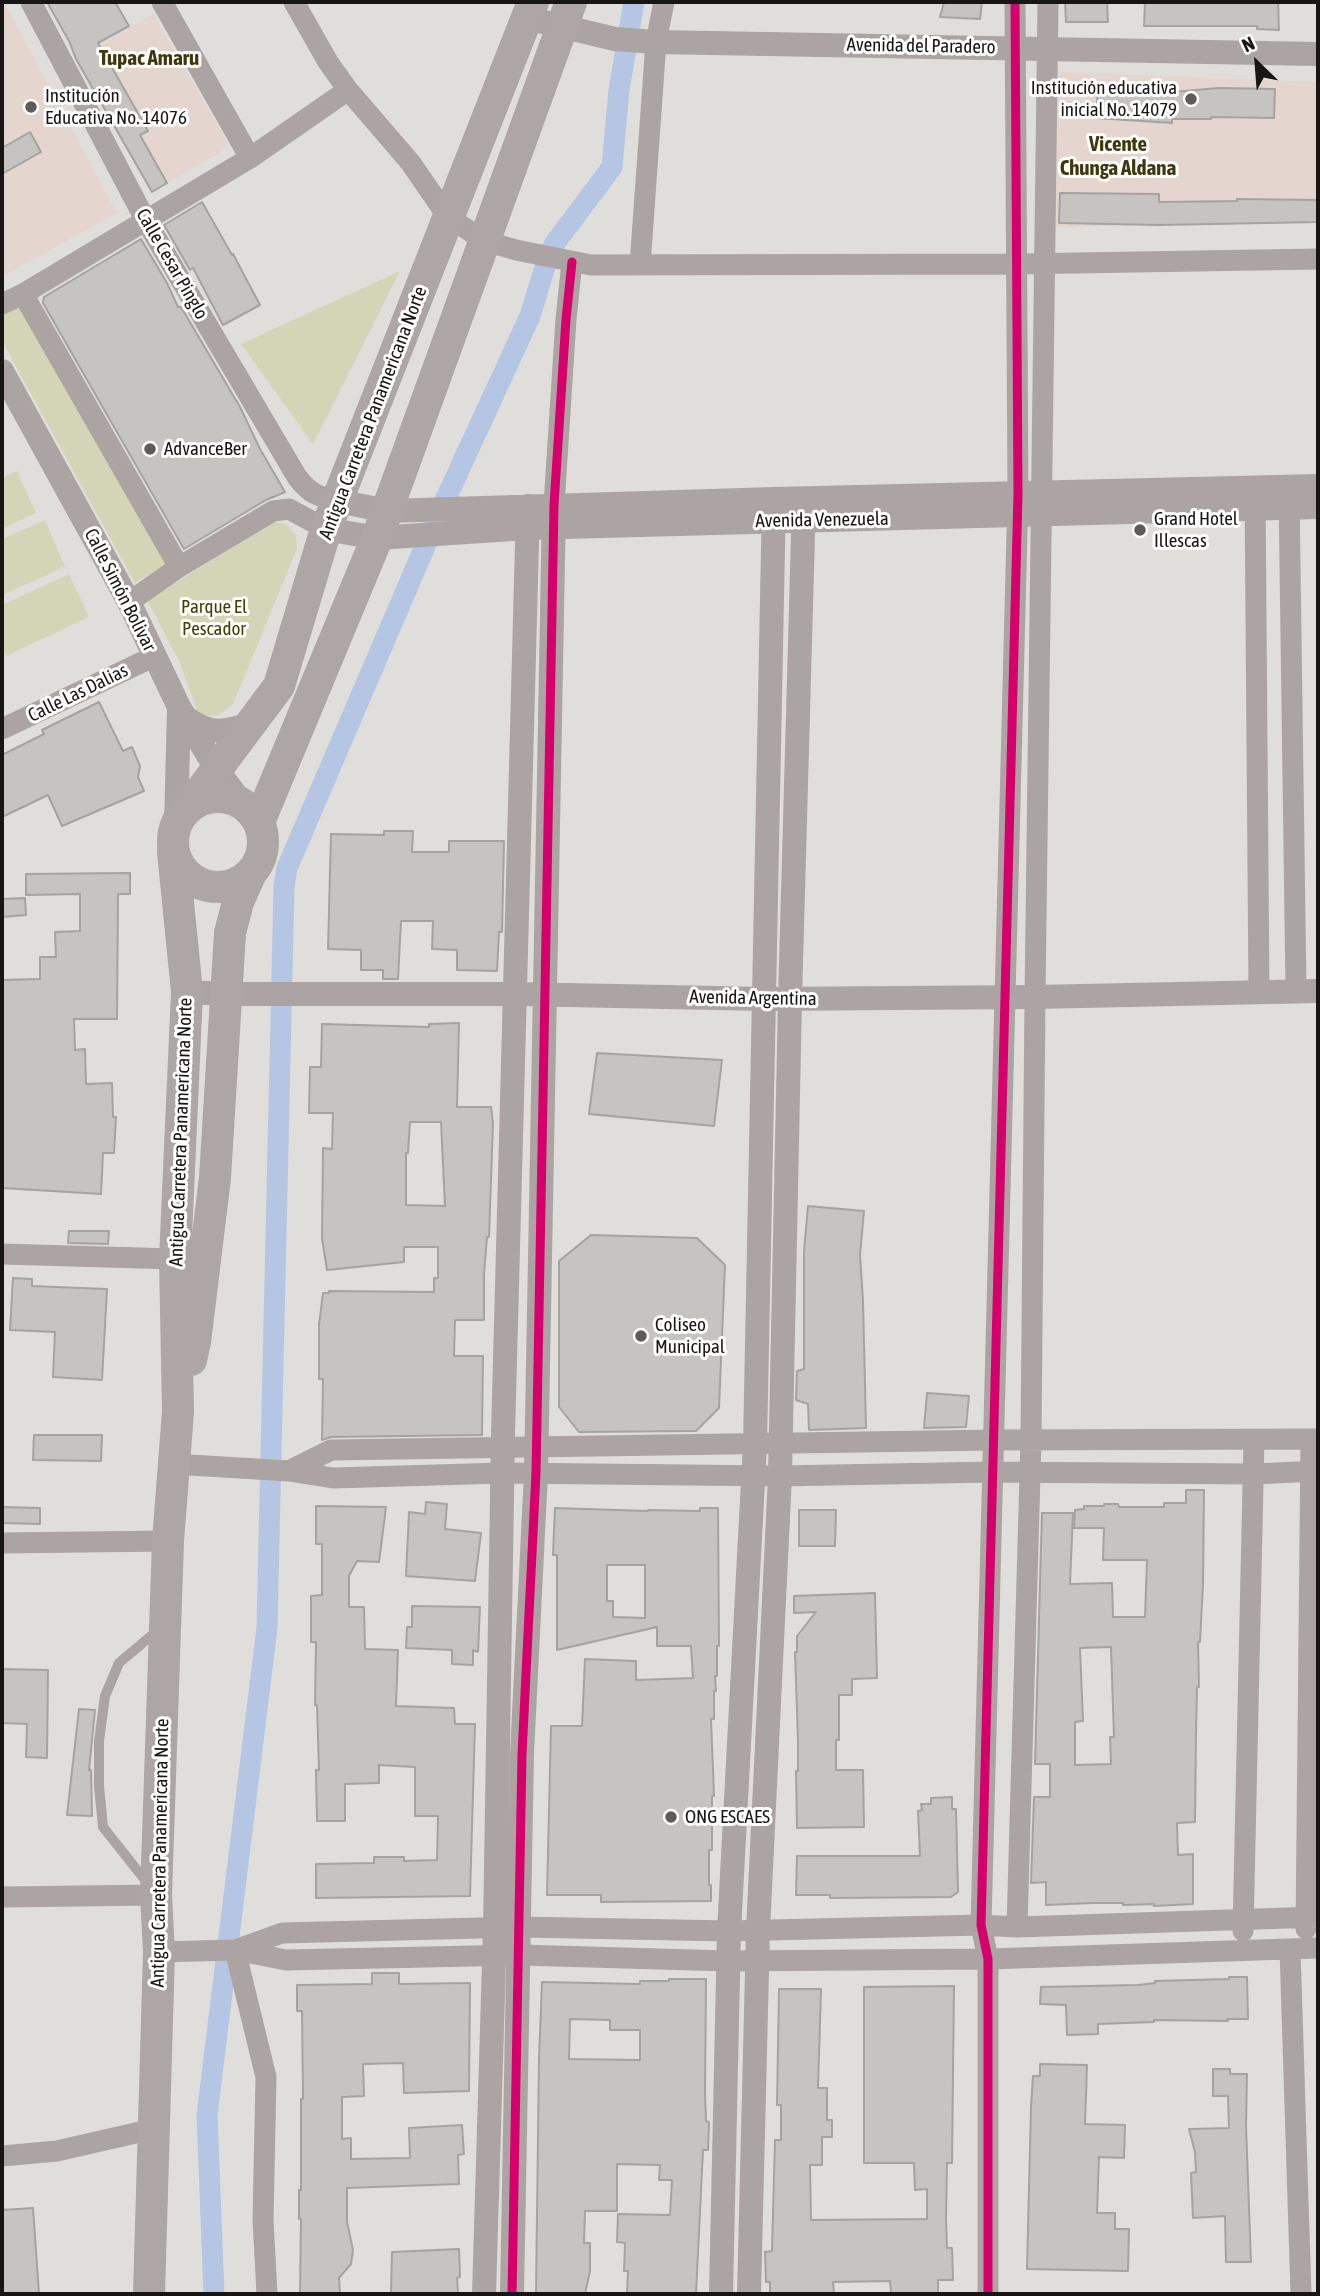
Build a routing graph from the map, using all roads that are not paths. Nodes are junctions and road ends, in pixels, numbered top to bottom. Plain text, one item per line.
1 (31, 2) edge
2 (162, 2) edge
3 (294, 2) edge
4 (664, 2) edge
5 (1015, 2) edge
6 (1048, 2) edge
7 (530, 10) edge
8 (567, 14) edge
9 (656, 42) junction
10 (1014, 48) junction
11 (1049, 50) junction
12 (1318, 54) edge
13 (348, 90) junction
14 (250, 158) junction
15 (448, 217) junction
16 (146, 220) junction
17 (485, 241) junction
18 (1318, 258) edge
19 (572, 262) junction
20 (1045, 263) junction
21 (1016, 264) junction
22 (640, 265) junction
23 (23, 294) junction
24 (2, 304) edge
25 (2, 371) edge
26 (1318, 486) edge
27 (1289, 497) junction
28 (1255, 498) junction
29 (1030, 504) junction
30 (1318, 507) edge
31 (774, 510) junction
32 (803, 510) junction
33 (332, 515) junction
34 (553, 516) junction
35 (528, 517) junction
36 (382, 524) junction
37 (179, 567) junction
38 (129, 602) junction
39 (155, 656) junction
40 (182, 712) junction
41 (251, 724) junction
42 (2, 729) edge
43 (217, 770) junction
44 (250, 813) junction
45 (179, 829) junction
46 (250, 875) junction
47 (1307, 991) edge
48 (187, 992) junction
49 (1259, 992) junction
50 (227, 994) junction
51 (516, 994) junction
52 (544, 995) junction
53 (1004, 997) junction
54 (1035, 997) junction
55 (765, 999) junction
56 (790, 999) junction
57 (2, 1254) edge
58 (175, 1259) junction
59 (178, 1412) junction
60 (993, 1440) junction
61 (1031, 1440) junction
62 (1254, 1440) junction
63 (1315, 1440) edge
64 (755, 1444) junction
65 (781, 1444) junction
66 (535, 1447) junction
67 (503, 1448) junction
68 (174, 1464) junction
69 (289, 1471) junction
70 (1315, 1471) edge
71 (993, 1472) junction
72 (503, 1473) junction
73 (1030, 1473) junction
74 (536, 1474) junction
75 (1254, 1474) junction
76 (754, 1475) junction
77 (780, 1476) junction
78 (168, 1541) junction
79 (2, 1543) edge
80 (165, 1623) junction
81 (156, 1895) junction
82 (2, 1896) edge
83 (1312, 1917) edge
84 (1243, 1919) junction
85 (981, 1925) junction
86 (520, 1927) junction
87 (1017, 1927) junction
88 (495, 1928) junction
89 (758, 1930) junction
90 (729, 1931) junction
91 (1305, 1949) edge
92 (235, 1950) junction
93 (1243, 1951) junction
94 (159, 1952) junction
95 (520, 1955) junction
96 (493, 1957) junction
97 (988, 1959) junction
98 (728, 1961) junction
99 (757, 1961) junction
100 (153, 2129) junction
101 (2, 2156) edge
102 (723, 2166) junction
103 (751, 2166) junction
104 (487, 2183) junction
105 (514, 2185) junction
106 (149, 2294) edge
107 (267, 2294) edge
108 (484, 2294) edge
109 (512, 2294) edge
110 (721, 2294) edge
111 (749, 2294) edge
112 (988, 2294) edge
113 (1301, 2294) edge

1 - 16 street, Calle Cesar Pinglo
2 - 14 street
3 - 13 street
4 - 9 street
5 - 10 street
6 - 11 street
7 - 8 street, Avenida del Paradero
7 - 15 main road, Antigua Carretera Panamericana Norte
8 - 9 street, Avenida del Paradero
8 - 17 main road
9 - 10 street, Avenida del Paradero
9 - 22 street
10 - 11 street, Avenida del Paradero
10 - 21 street
11 - 12 street, Avenida del Paradero
11 - 20 street
13 - 14 street
13 - 15 street
14 - 16 street
15 - 17 street
15 - 33 main road, Antigua Carretera Panamericana Norte
16 - 23 street
16 - 33 street, Calle Cesar Pinglo
17 - 19 street
17 - 36 main road
18 - 20 street
19 - 22 street
19 - 34 street
20 - 21 street
20 - 29 street
21 - 22 street
21 - 29 street
23 - 24 street
23 - 37 street
25 - 38 street, Calle Simón Bolivar
26 - 27 street, Avenida Venezuela
27 - 28 street, Avenida Venezuela
27 - 30 street, Avenida Venezuela
27 - 47 street
28 - 29 street, Avenida Venezuela
28 - 49 street
29 - 32 street, Avenida Venezuela
29 - 53 street
29 - 54 street
31 - 32 street, Avenida Venezuela
31 - 34 street, Avenida Venezuela
31 - 55 street
32 - 56 street
33 - 36 street, Avenida Venezuela
33 - 37 street
33 - 41 main road, Antigua Carretera Panamericana Norte
34 - 35 street, Avenida Venezuela
34 - 52 street
35 - 36 street, Avenida Venezuela
35 - 51 street
36 - 44 main road
37 - 38 street
38 - 39 street, Calle Simón Bolivar
39 - 40 street, Calle Simón Bolivar
39 - 42 street, Calle Las Dalias
40 - 41 street
40 - 43 street
40 - 45 street, Calle Simón Bolivar
41 - 43 main road, Antigua Carretera Panamericana Norte
43 - 44 street
43 - 45 main road, Antigua Carretera Panamericana Norte
44 - 45 main road
44 - 46 main road
45 - 46 main road
45 - 48 main road, Antigua Carretera Panamericana Norte
46 - 50 main road, Antigua Carretera Panamericana Norte
47 - 49 street, Avenida Argentina
48 - 50 street, Avenida Argentina
48 - 58 main road, Antigua Carretera Panamericana Norte
49 - 54 street, Avenida Argentina
50 - 51 street, Avenida Argentina
50 - 59 main road, Antigua Carretera Panamericana Norte
51 - 52 street, Avenida Argentina
51 - 67 street
52 - 55 street, Avenida Argentina
52 - 66 street
53 - 54 street, Avenida Argentina
53 - 56 street, Avenida Argentina
53 - 60 street
54 - 61 street
55 - 56 street, Avenida Argentina
55 - 64 street
56 - 65 street
57 - 58 street
58 - 59 main road, Antigua Carretera Panamericana Norte
59 - 68 main road, Antigua Carretera Panamericana Norte
60 - 61 street
60 - 65 street
60 - 71 street
61 - 62 street
61 - 73 street
62 - 63 street
62 - 75 street
63 - 70 street
64 - 65 street
64 - 66 street
64 - 76 street
65 - 77 street
66 - 67 street
66 - 74 street
67 - 69 street
67 - 72 street
68 - 69 street
68 - 78 main road, Antigua Carretera Panamericana Norte
69 - 72 street
70 - 75 street
70 - 83 street
71 - 73 street
71 - 77 street
71 - 85 street
72 - 74 street
72 - 88 street
73 - 75 street
73 - 87 street
74 - 76 street
74 - 86 street
75 - 84 street
76 - 77 street
76 - 90 street
77 - 89 street
78 - 79 street
78 - 80 main road, Antigua Carretera Panamericana Norte
80 - 81 main road, Antigua Carretera Panamericana Norte
80 - 81 lane
81 - 82 street
81 - 94 main road, Antigua Carretera Panamericana Norte
83 - 84 street
83 - 91 street
84 - 87 street
84 - 93 street
85 - 87 street
85 - 89 street
85 - 97 street
86 - 88 street
86 - 90 street
86 - 95 street
88 - 92 street
88 - 96 street
89 - 90 street
89 - 99 street
90 - 98 street
91 - 93 street
91 - 113 street
92 - 94 street
92 - 96 street
92 - 107 street
93 - 97 street
94 - 100 main road, Antigua Carretera Panamericana Norte
95 - 96 street
95 - 98 street
95 - 105 street
96 - 104 street
97 - 99 street
97 - 112 street
98 - 99 street
98 - 102 street
99 - 103 street
100 - 101 street
100 - 106 main road, Antigua Carretera Panamericana Norte
102 - 103 street
102 - 110 street
103 - 111 street
104 - 105 street
104 - 108 street
105 - 109 street

